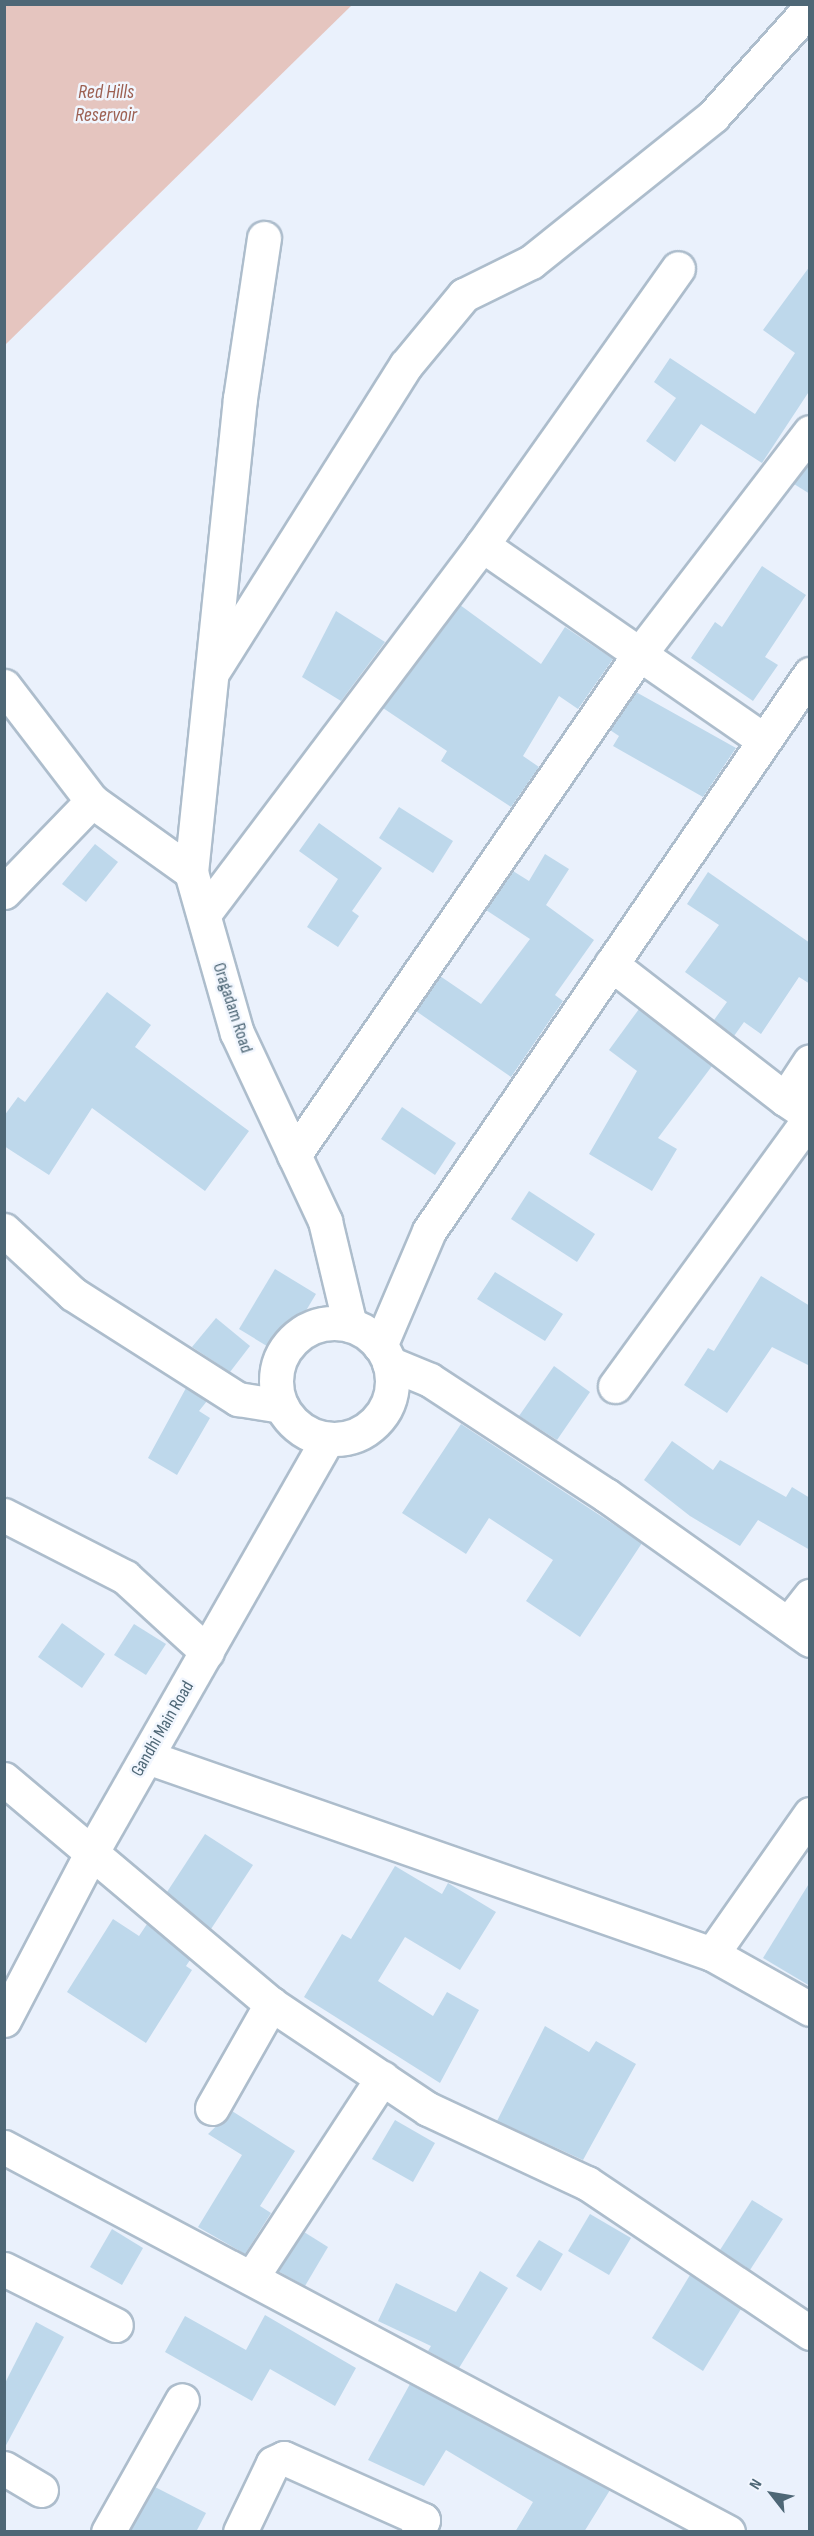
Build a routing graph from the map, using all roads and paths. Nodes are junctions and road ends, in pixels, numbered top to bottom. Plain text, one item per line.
1 (810, 8) edge
2 (264, 238) dead end
3 (678, 268) dead end
4 (810, 432) edge
5 (482, 545) junction
6 (638, 656) junction
7 (810, 674) edge
8 (210, 675) junction
9 (4, 686) edge
10 (764, 740) junction
11 (92, 801) junction
12 (191, 872) junction
13 (4, 892) edge
14 (204, 915) junction
15 (611, 964) junction
16 (810, 1061) edge
17 (801, 1111) edge
18 (294, 1155) junction
19 (4, 1230) edge
20 (350, 1325) junction
21 (385, 1354) junction
22 (615, 1386) dead end
23 (281, 1406) junction
24 (327, 1439) junction
25 (4, 1515) edge
26 (810, 1596) edge
27 (799, 1632) edge
28 (207, 1652) junction
29 (147, 1757) junction
30 (4, 1779) edge
31 (810, 1814) edge
32 (93, 1850) junction
33 (712, 1954) junction
34 (271, 2004) junction
35 (810, 2009) edge
36 (4, 2020) edge
37 (382, 2078) junction
38 (212, 2108) dead end
39 (4, 2147) edge
40 (4, 2269) edge
41 (252, 2277) junction
42 (116, 2325) dead end
43 (810, 2333) edge
44 (182, 2400) dead end
45 (4, 2468) edge
46 (41, 2490) dead end
47 (108, 2532) edge
48 (240, 2532) edge
49 (418, 2532) edge
50 (728, 2532) edge

1 - 8 street
2 - 8 street, Oragadam Road
3 - 5 street
4 - 6 street
5 - 6 street
5 - 14 street
6 - 10 street
6 - 18 street
7 - 10 street
8 - 12 street, Oragadam Road
9 - 11 street
10 - 15 street
11 - 12 street
11 - 13 street
12 - 14 street, Oragadam Road
14 - 18 street, Oragadam Road
15 - 17 street
15 - 21 street
16 - 17 street
17 - 22 street
18 - 20 street, Oragadam Road
19 - 23 street
20 - 21 street
20 - 23 street
21 - 24 street
21 - 27 street
23 - 24 street
24 - 28 street, Gandhi Main Road
25 - 28 street
26 - 27 street
28 - 29 street, Gandhi Main Road
29 - 32 street, Gandhi Main Road
29 - 33 street
30 - 32 street
31 - 33 street
32 - 34 street
32 - 36 street, Gandhi Main Road
33 - 35 street
34 - 37 street
34 - 38 street
37 - 41 street
37 - 43 street
39 - 41 street
40 - 42 street
41 - 50 street
44 - 47 street
45 - 46 street
48 - 49 street

